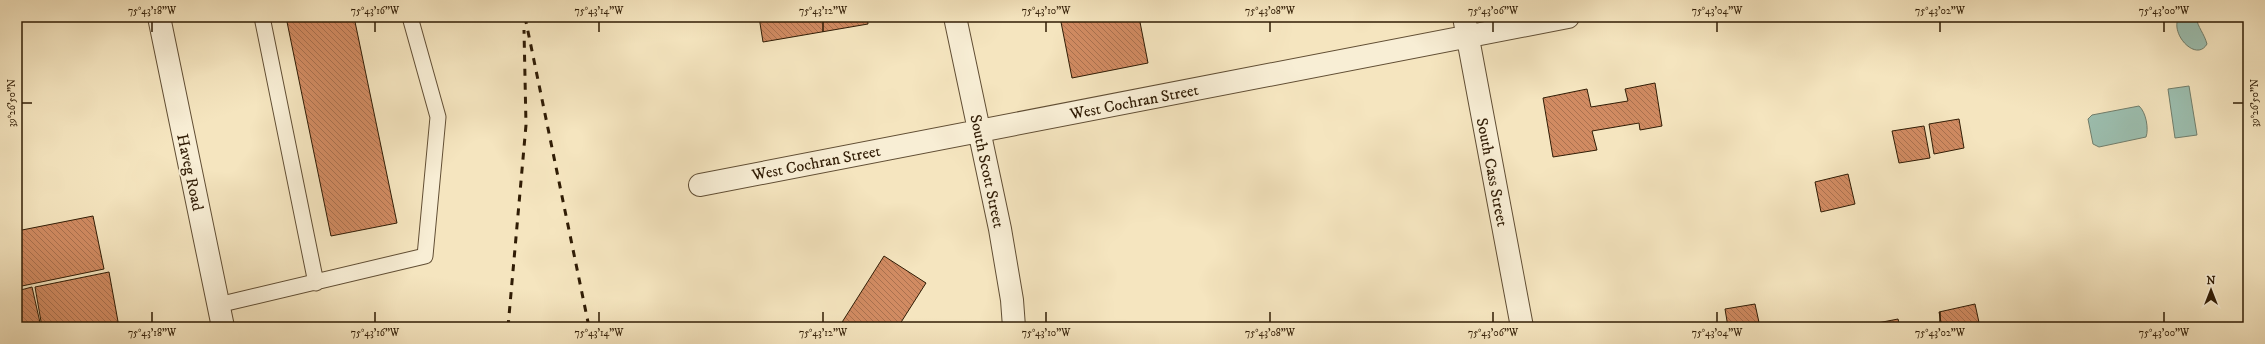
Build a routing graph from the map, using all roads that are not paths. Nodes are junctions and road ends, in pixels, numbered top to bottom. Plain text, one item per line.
1 (160, 17) edge
2 (262, 17) edge
3 (410, 17) edge
4 (955, 17) edge
5 (1568, 17) edge
6 (1466, 27) edge
7 (979, 131) junction
8 (700, 185) dead end
9 (316, 283) junction
10 (218, 305) junction
11 (223, 327) edge
12 (1014, 327) edge
13 (1522, 327) edge

1 - 10 street, Haveg Road
2 - 9 lane
3 - 9 lane
4 - 7 street, South Scott Street
5 - 6 street, West Cochran Street
6 - 7 street, West Cochran Street
6 - 13 street, South Cass Street
7 - 8 street, West Cochran Street
7 - 12 street, South Scott Street
9 - 10 lane
10 - 11 street, Haveg Road

